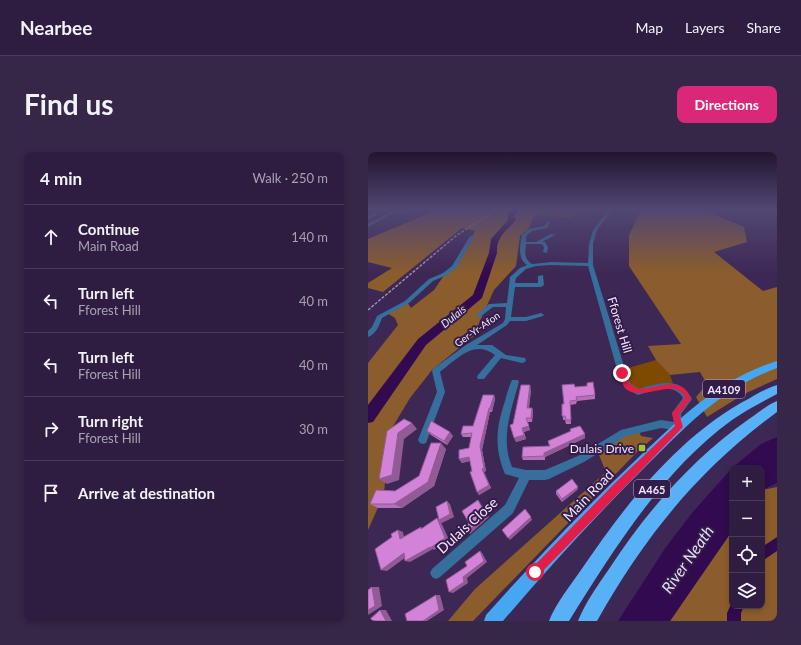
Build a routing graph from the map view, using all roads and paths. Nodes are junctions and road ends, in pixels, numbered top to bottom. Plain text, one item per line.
1 (529, 231) edge
2 (595, 231) edge
3 (552, 235) dead end
4 (472, 237) dead end
5 (538, 242) junction
6 (524, 243) junction
7 (545, 252) dead end
8 (590, 265) junction
9 (530, 266) junction
10 (542, 276) dead end
11 (512, 285) junction
12 (510, 305) junction
13 (479, 314) dead end
14 (541, 314) dead end
15 (508, 319) junction
16 (368, 335) edge
17 (468, 347) junction
18 (500, 354) junction
19 (522, 360) dead end
20 (777, 364) edge
21 (481, 376) dead end
22 (514, 382) dead end
23 (777, 389) edge
24 (777, 406) edge
25 (679, 427) junction
26 (423, 440) dead end
27 (526, 475) junction
28 (436, 573) dead end
29 (492, 621) edge
30 (558, 621) edge
31 (587, 621) edge

1 - 6 street
2 - 8 street
3 - 5 street
4 - 16 street
5 - 6 street
5 - 7 street
6 - 9 street
8 - 9 street, Ger-Yr-Afon
8 - 25 street, Fforest Hill
9 - 11 street, Ger-Yr-Afon
10 - 11 street
11 - 12 street, Ger-Yr-Afon
12 - 13 street
12 - 15 street, Ger-Yr-Afon
14 - 15 street
15 - 17 street, Ger-Yr-Afon
17 - 18 street
17 - 26 street, Ger-Yr-Afon
18 - 19 street
18 - 21 street
20 - 25 main road, Main Road / A4109
22 - 27 street
23 - 30 highway, A465
24 - 31 highway, A465
25 - 27 street
25 - 29 main road, Main Road / A4109
27 - 28 street, Dulais Close

